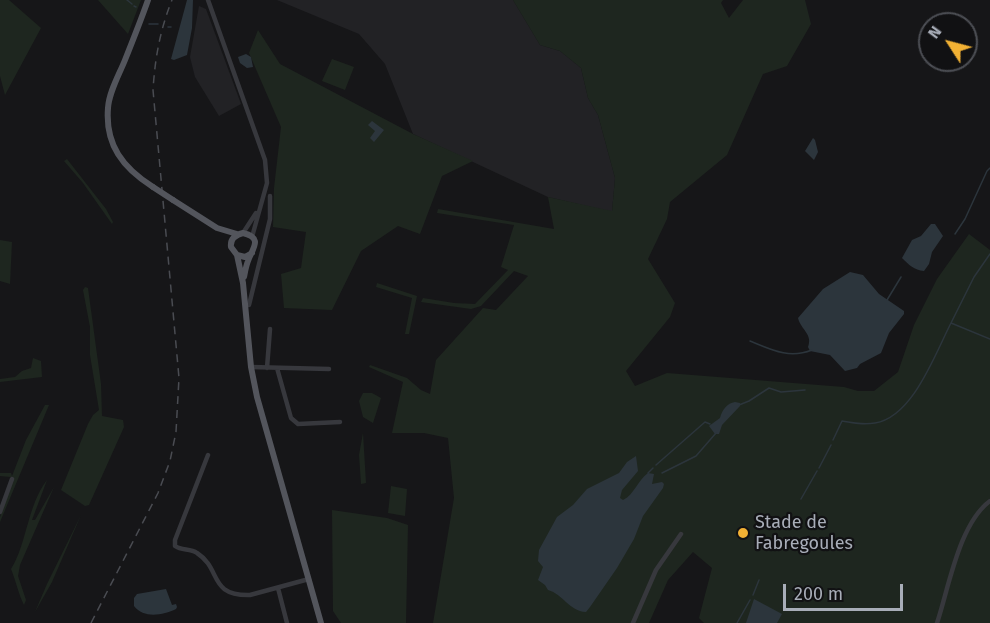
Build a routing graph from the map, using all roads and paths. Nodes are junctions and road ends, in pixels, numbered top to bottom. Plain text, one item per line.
1 (148, 0) edge
2 (208, 0) edge
3 (270, 196) dead end
4 (261, 203) junction
5 (216, 228) junction
6 (240, 234) junction
7 (252, 237) junction
8 (231, 244) junction
9 (264, 249) junction
10 (253, 250) junction
11 (237, 255) junction
12 (243, 283) junction
13 (249, 304) dead end
14 (270, 328) dead end
15 (251, 367) junction
16 (267, 368) junction
17 (277, 368) junction
18 (329, 369) dead end
19 (340, 422) dead end
20 (208, 455) dead end
21 (12, 478) dead end
22 (990, 501) edge
23 (0, 512) edge
24 (681, 534) dead end
25 (307, 580) junction
26 (278, 588) junction
27 (287, 623) edge
28 (319, 623) edge
29 (633, 623) edge
30 (937, 623) edge

1 - 5 main road, bridge
2 - 4 street
3 - 9 street
4 - 6 street
4 - 7 street
5 - 6 main road
5 - 8 main road
6 - 7 main road
6 - 8 main road
7 - 10 main road
8 - 11 main road
9 - 10 street
9 - 13 street
10 - 11 main road
10 - 12 main road
11 - 12 main road
12 - 15 main road
14 - 16 street
15 - 16 street
15 - 25 main road
16 - 17 street
17 - 18 street
17 - 19 street
20 - 26 street
21 - 23 street
22 - 30 street
24 - 29 street
25 - 26 street
25 - 28 main road
26 - 27 street

